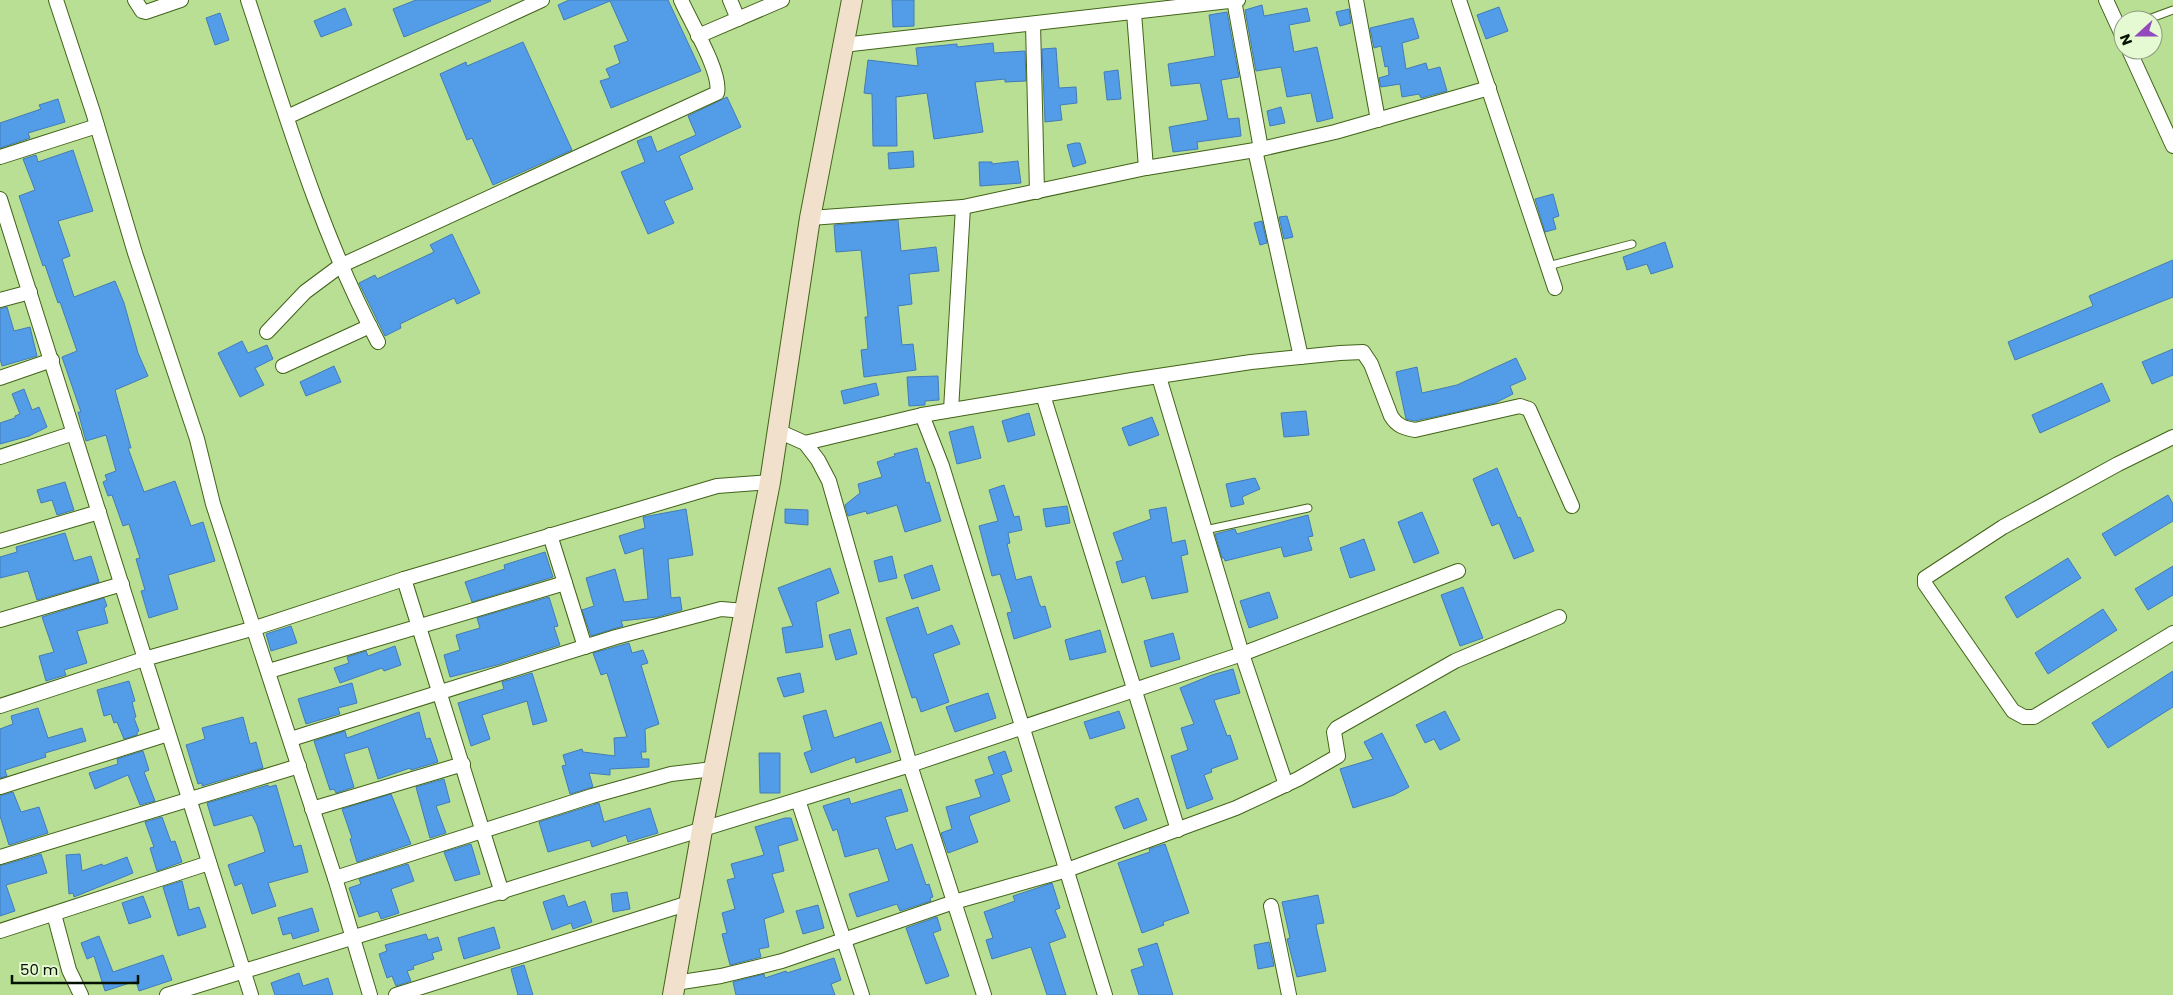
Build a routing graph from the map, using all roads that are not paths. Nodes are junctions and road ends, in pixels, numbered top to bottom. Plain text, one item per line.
1 (56, 0) edge
2 (135, 0) edge
3 (181, 0) edge
4 (248, 0) edge
5 (542, 0) edge
6 (681, 0) edge
7 (730, 0) edge
8 (782, 0) edge
9 (852, 0) edge
10 (1236, 0) edge
11 (1356, 0) edge
12 (1459, 0) edge
13 (2106, 0) edge
14 (1134, 13) junction
15 (2113, 14) edge
16 (738, 19) junction
17 (1034, 24) junction
18 (698, 36) junction
19 (843, 45) junction
20 (2134, 60) edge
21 (1488, 88) junction
22 (287, 117) junction
23 (1378, 120) junction
24 (96, 126) junction
25 (2173, 146) edge
26 (1258, 150) junction
27 (0, 156) edge
28 (1146, 168) junction
29 (1037, 192) junction
30 (0, 199) edge
31 (963, 207) junction
32 (810, 218) junction
33 (4, 224) edge
34 (1632, 244) dead end
35 (340, 266) junction
36 (1548, 266) junction
37 (1555, 288) dead end
38 (30, 292) junction
39 (0, 300) edge
40 (370, 326) junction
41 (267, 332) dead end
42 (378, 342) dead end
43 (1300, 357) junction
44 (52, 360) junction
45 (283, 366) dead end
46 (1159, 377) junction
47 (0, 378) edge
48 (1043, 395) junction
49 (951, 410) junction
50 (922, 415) junction
51 (778, 431) junction
52 (74, 433) junction
53 (2173, 437) edge
54 (805, 443) junction
55 (0, 457) edge
56 (770, 482) junction
57 (1572, 506) dead end
58 (1308, 508) dead end
59 (99, 512) junction
60 (1205, 530) junction
61 (550, 535) junction
62 (0, 541) edge
63 (1458, 571) dead end
64 (404, 579) junction
65 (565, 583) junction
66 (122, 584) junction
67 (745, 611) junction
68 (1559, 617) dead end
69 (0, 620) edge
70 (420, 626) junction
71 (255, 628) junction
72 (2173, 633) edge
73 (584, 647) junction
74 (1242, 654) junction
75 (144, 659) junction
76 (269, 671) junction
77 (1136, 689) junction
78 (440, 691) junction
79 (0, 706) edge
80 (1022, 728) junction
81 (168, 734) junction
82 (291, 740) junction
83 (463, 764) junction
84 (910, 765) junction
85 (299, 766) junction
86 (713, 769) junction
87 (1286, 785) junction
88 (0, 788) edge
89 (189, 800) junction
90 (798, 800) junction
91 (312, 809) junction
92 (702, 830) junction
93 (1178, 830) junction
94 (483, 831) junction
95 (0, 857) edge
96 (209, 863) junction
97 (1067, 870) junction
98 (335, 878) junction
99 (502, 893) junction
100 (954, 902) junction
101 (688, 903) junction
102 (1271, 906) dead end
103 (54, 914) junction
104 (0, 931) edge
105 (354, 938) junction
106 (843, 941) junction
107 (243, 971) junction
108 (674, 989) edge
109 (82, 995) edge
110 (167, 995) edge
111 (251, 995) edge
112 (370, 995) edge
113 (396, 995) edge
114 (862, 995) edge
115 (984, 995) edge
116 (1106, 995) edge
117 (1289, 995) edge

1 - 24 street
2 - 3 street
4 - 22 street
5 - 22 street
6 - 18 street
7 - 16 street
8 - 16 street
9 - 19 street
10 - 14 street
10 - 26 street
11 - 23 street
12 - 21 street
13 - 15 street
14 - 17 street
14 - 28 street
16 - 18 street
17 - 19 street
17 - 29 street
18 - 35 street
19 - 32 street
20 - 25 street
21 - 23 street
21 - 36 street
22 - 35 street
23 - 26 street
24 - 27 street
24 - 71 street
26 - 28 street
26 - 43 street
28 - 29 street
29 - 31 street
30 - 33 street
31 - 32 street
31 - 49 street
32 - 51 street
33 - 38 street
34 - 36 lane
35 - 40 street
35 - 41 street
36 - 37 street
38 - 39 street
38 - 44 street
40 - 42 street
40 - 45 street
43 - 46 street
43 - 57 street
44 - 47 street
44 - 52 street
46 - 48 street
46 - 60 street
48 - 49 street
48 - 77 street
49 - 50 street
50 - 54 street
50 - 80 street
51 - 54 street
51 - 56 street
52 - 55 street
52 - 59 street
53 - 72 street
54 - 84 street
56 - 61 street
56 - 67 street
58 - 60 lane
59 - 62 street
59 - 66 street
60 - 74 street
61 - 64 street
61 - 65 street
63 - 74 street
64 - 70 street
64 - 71 street
65 - 70 street
65 - 73 street
66 - 69 street
66 - 75 street
67 - 73 street
67 - 86 street
68 - 87 street
70 - 76 street
70 - 78 street
71 - 75 street
71 - 76 street
73 - 78 street
74 - 77 street
74 - 87 street
75 - 79 street
75 - 81 street
76 - 82 street
77 - 80 street
77 - 93 street
78 - 82 street
78 - 83 street
80 - 84 street
80 - 97 street
81 - 88 street
81 - 89 street
82 - 85 street
83 - 91 street
83 - 94 street
84 - 90 street
84 - 100 street
85 - 89 street
85 - 91 street
86 - 92 street
86 - 94 street
87 - 93 street
89 - 95 street
89 - 96 street
90 - 92 street
90 - 106 street
91 - 98 street
92 - 99 street
92 - 101 street
93 - 97 street
94 - 98 street
94 - 99 street
96 - 103 street
96 - 107 street
97 - 100 street
97 - 116 street
98 - 105 street
99 - 105 street
100 - 106 street
100 - 115 street
101 - 108 street
101 - 113 street
102 - 117 street
103 - 104 street
103 - 109 street
105 - 107 street
105 - 112 street
106 - 108 street
106 - 114 street
107 - 110 street
107 - 111 street

